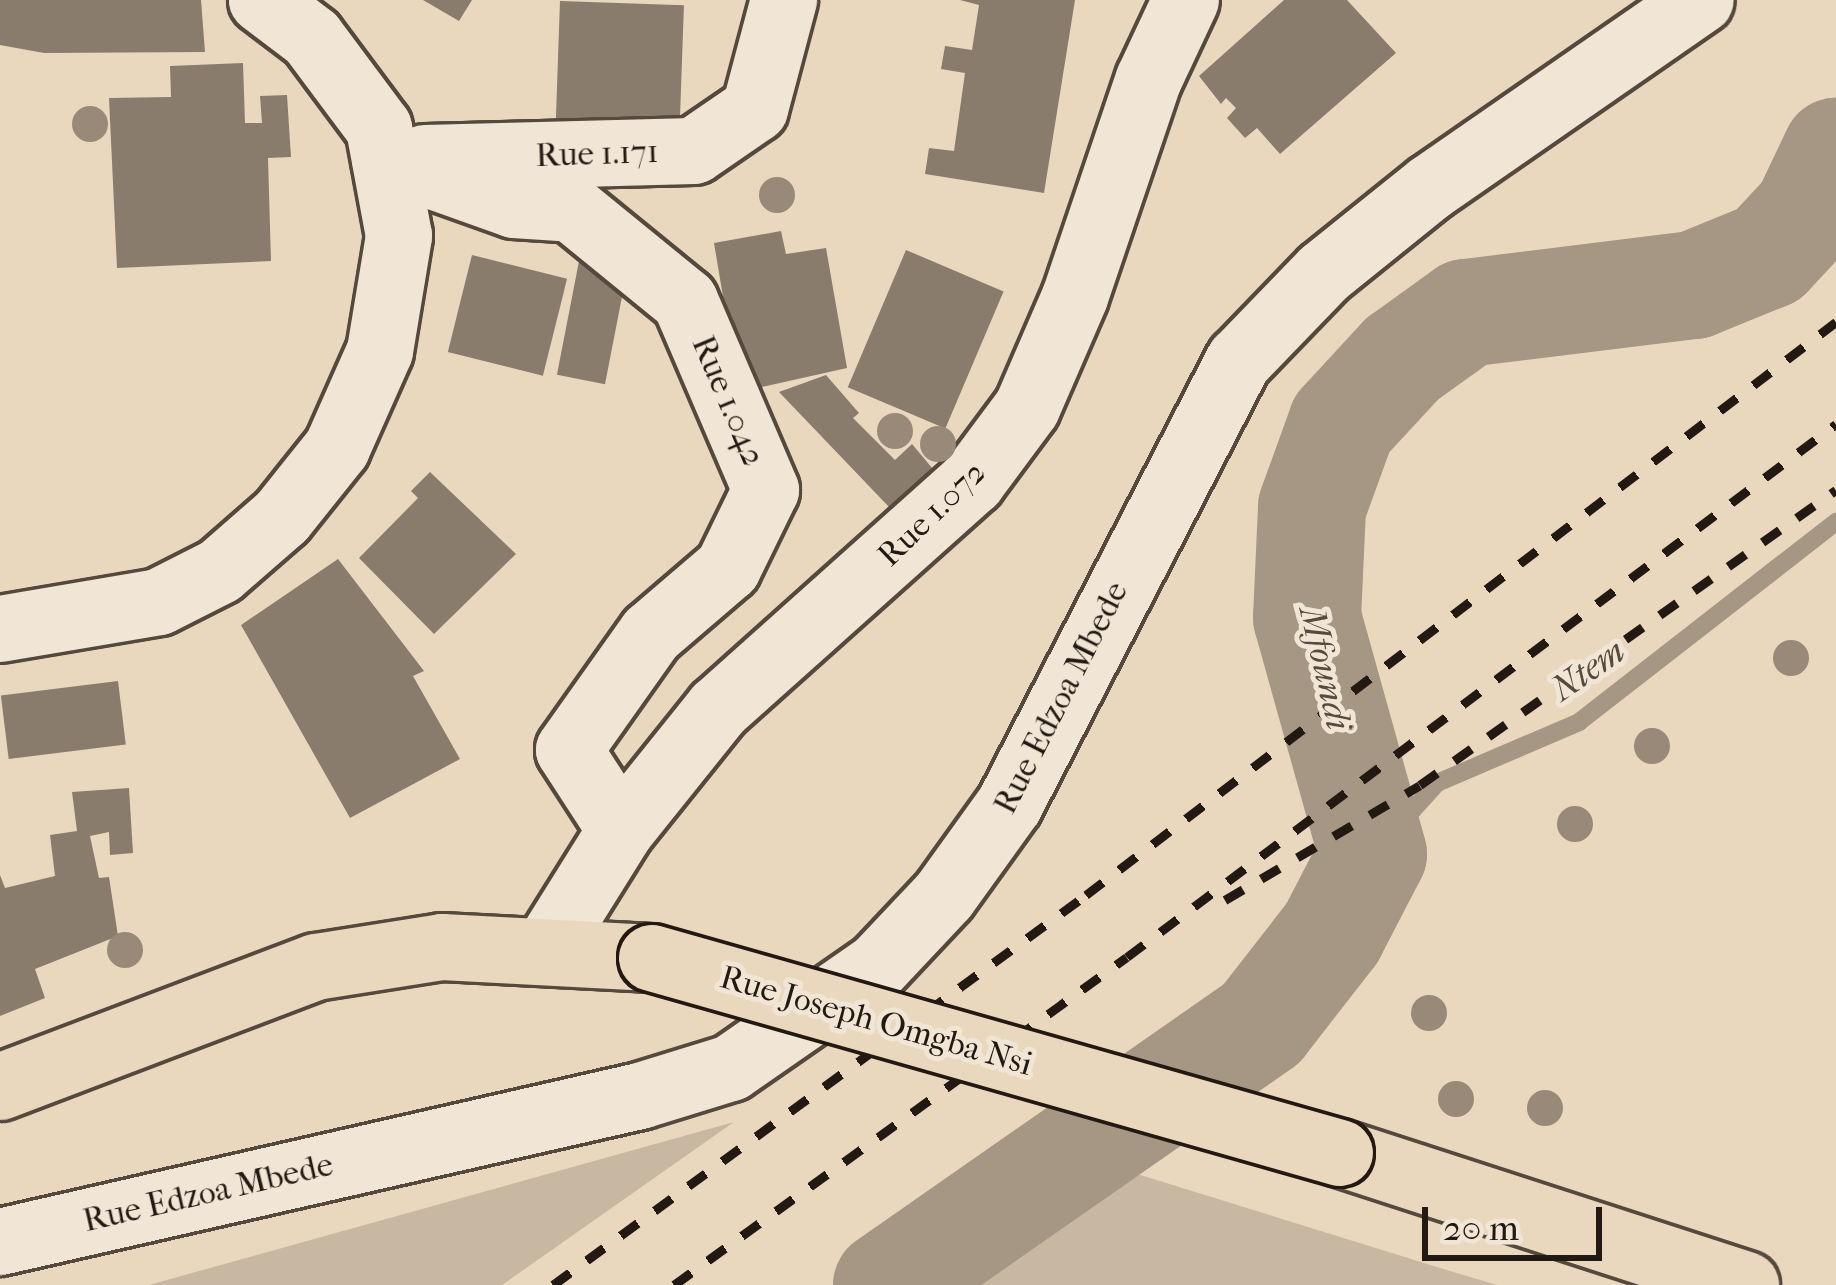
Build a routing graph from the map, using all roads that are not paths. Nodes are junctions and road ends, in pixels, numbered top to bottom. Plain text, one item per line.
1 (262, 0) edge
2 (784, 0) edge
3 (1186, 0) edge
4 (1700, 0) edge
5 (385, 159) junction
6 (0, 629) edge
7 (621, 830) junction
8 (548, 947) junction
9 (0, 1088) edge
10 (0, 1242) edge
11 (1746, 1285) edge

1 - 5 street
2 - 5 street, Rue 1.171
3 - 7 street, Rue 1.072
4 - 10 street, Rue Edzoa Mbede
5 - 6 street
5 - 7 street, Rue 1.042
7 - 8 street, Rue 1.072
8 - 9 main road, Rue Joseph Omgba Nsi
8 - 11 main road, Rue Joseph Omgba Nsi, bridge

